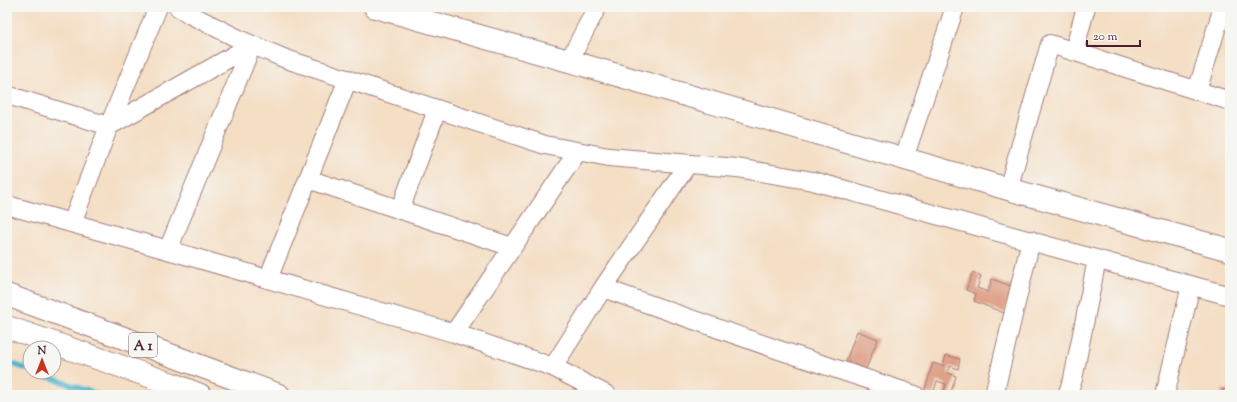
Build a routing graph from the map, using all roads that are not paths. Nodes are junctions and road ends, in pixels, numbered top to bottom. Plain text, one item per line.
1 (158, 7) edge
2 (178, 7) edge
3 (375, 7) edge
4 (597, 7) edge
5 (955, 7) edge
6 (1086, 7) edge
7 (1223, 7) edge
8 (252, 45) junction
9 (1074, 51) junction
10 (569, 61) junction
11 (348, 80) junction
12 (1197, 91) junction
13 (7, 95) edge
14 (1230, 101) edge
15 (437, 110) junction
16 (109, 126) junction
17 (578, 151) junction
18 (904, 158) junction
19 (688, 164) junction
20 (308, 179) junction
21 (1008, 189) junction
22 (7, 205) edge
23 (400, 210) junction
24 (72, 223) junction
25 (1031, 240) junction
26 (512, 248) junction
27 (168, 250) junction
28 (1230, 250) edge
29 (1097, 259) junction
30 (268, 279) junction
31 (1191, 285) junction
32 (603, 288) junction
33 (7, 295) edge
34 (1230, 296) edge
35 (7, 327) edge
36 (454, 333) junction
37 (553, 367) junction
38 (200, 395) edge
39 (279, 395) edge
40 (607, 395) edge
41 (915, 395) edge
42 (994, 395) edge
43 (1067, 395) edge
44 (1165, 395) edge

1 - 16 street
2 - 8 street
3 - 10 main road
4 - 10 street
5 - 18 street
6 - 9 street
7 - 12 street
8 - 11 street
8 - 16 street
8 - 27 street
9 - 12 street
9 - 21 street
10 - 18 main road
11 - 15 street
11 - 20 street
12 - 14 street
13 - 16 street
15 - 17 street
15 - 23 street
16 - 24 street
17 - 19 street
17 - 26 street
18 - 21 main road
19 - 25 street
19 - 32 street
20 - 23 street
20 - 30 street
21 - 28 main road
22 - 24 street
23 - 26 street
24 - 27 street
25 - 29 street
25 - 42 street
26 - 36 street
27 - 30 street
29 - 31 street
29 - 43 street
30 - 36 street
31 - 34 street
31 - 44 street
32 - 37 street
32 - 41 street
33 - 39 main road, A 1
35 - 38 main road, A 1
36 - 37 street
37 - 40 street

